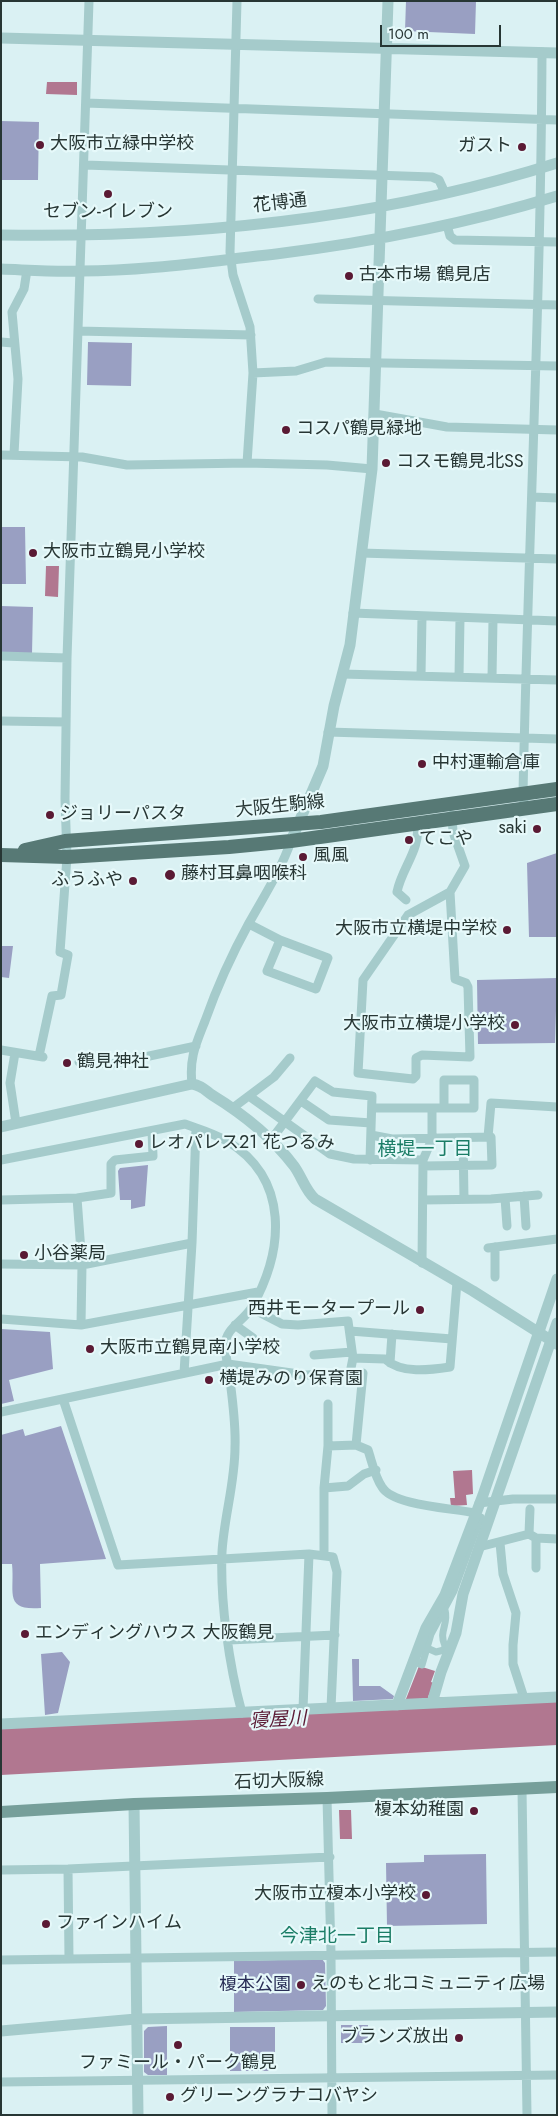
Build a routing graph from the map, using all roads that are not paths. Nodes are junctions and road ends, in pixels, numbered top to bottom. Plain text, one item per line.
1 (88, 1) edge
2 (237, 1) edge
3 (388, 1) edge
4 (1, 38) edge
5 (88, 40) junction
6 (236, 46) junction
7 (387, 50) junction
8 (542, 52) junction
9 (557, 53) edge
10 (86, 104) junction
11 (233, 109) junction
12 (385, 114) junction
13 (542, 120) junction
14 (557, 120) edge
15 (557, 163) edge
16 (85, 165) junction
17 (541, 167) junction
18 (232, 171) junction
19 (383, 176) junction
20 (445, 193) junction
21 (557, 196) edge
22 (540, 202) junction
23 (382, 205) junction
24 (447, 225) junction
25 (230, 228) junction
26 (1, 235) edge
27 (82, 236) junction
28 (381, 239) junction
29 (539, 242) junction
30 (557, 242) edge
31 (230, 260) junction
32 (1, 269) edge
33 (27, 270) junction
34 (81, 272) junction
35 (318, 299) dead end
36 (378, 302) junction
37 (538, 305) junction
38 (557, 305) edge
39 (78, 332) junction
40 (251, 335) junction
41 (1, 342) edge
42 (13, 343) junction
43 (377, 363) junction
44 (536, 366) junction
45 (557, 366) edge
46 (253, 373) junction
47 (375, 414) junction
48 (535, 429) junction
49 (557, 430) edge
50 (14, 454) junction
51 (1, 455) edge
52 (73, 457) junction
53 (247, 463) junction
54 (372, 469) junction
55 (532, 497) junction
56 (557, 498) edge
57 (361, 553) junction
58 (529, 558) junction
59 (557, 559) edge
60 (353, 613) junction
61 (422, 616) junction
62 (460, 618) junction
63 (493, 619) junction
64 (528, 621) junction
65 (557, 621) edge
66 (1, 656) edge
67 (67, 658) junction
68 (342, 674) junction
69 (421, 676) junction
70 (458, 677) junction
71 (492, 678) junction
72 (527, 679) junction
73 (557, 680) edge
74 (1, 721) edge
75 (66, 722) junction
76 (328, 732) junction
77 (526, 738) junction
78 (557, 739) edge
79 (557, 789) edge
80 (524, 794) junction
81 (451, 804) junction
82 (557, 804) edge
83 (525, 809) junction
84 (452, 820) junction
85 (299, 824) junction
86 (417, 824) junction
87 (65, 841) junction
88 (291, 841) junction
89 (4, 855) edge
90 (67, 857) junction
91 (450, 892) junction
92 (406, 900) dead end
93 (249, 924) junction
94 (280, 940) junction
95 (196, 1046) junction
96 (1, 1050) edge
97 (15, 1053) junction
98 (290, 1058) dead end
99 (79, 1062) dead end
100 (192, 1084) junction
101 (249, 1096) junction
102 (301, 1101) junction
103 (234, 1107) junction
104 (557, 1107) edge
105 (372, 1108) junction
106 (432, 1108) junction
107 (444, 1108) junction
108 (285, 1122) junction
109 (16, 1123) junction
110 (371, 1123) junction
111 (1, 1127) edge
112 (196, 1128) junction
113 (152, 1131) junction
114 (371, 1135) junction
115 (488, 1137) junction
116 (462, 1138) junction
117 (432, 1139) junction
118 (271, 1140) junction
119 (1, 1160) edge
120 (370, 1160) junction
121 (423, 1163) junction
122 (464, 1166) junction
123 (538, 1195) dead end
124 (524, 1196) junction
125 (78, 1198) junction
126 (505, 1198) junction
127 (464, 1199) junction
128 (1, 1200) edge
129 (423, 1200) junction
130 (507, 1226) dead end
131 (526, 1226) dead end
132 (557, 1238) edge
133 (192, 1243) junction
134 (422, 1263) junction
135 (1, 1264) edge
136 (82, 1265) junction
137 (494, 1277) dead end
138 (557, 1279) edge
139 (457, 1282) junction
140 (258, 1292) junction
141 (188, 1306) junction
142 (251, 1308) junction
143 (1, 1320) edge
144 (557, 1323) edge
145 (81, 1325) junction
146 (235, 1325) junction
147 (350, 1331) junction
148 (538, 1331) junction
149 (392, 1334) junction
150 (253, 1338) dead end
151 (452, 1339) junction
152 (554, 1342) edge
153 (314, 1355) dead end
154 (353, 1355) junction
155 (390, 1363) junction
156 (228, 1364) junction
157 (350, 1373) junction
158 (184, 1374) junction
159 (63, 1399) junction
160 (328, 1404) dead end
161 (1, 1412) edge
162 (356, 1445) junction
163 (328, 1446) junction
164 (376, 1470) junction
165 (324, 1488) junction
166 (557, 1499) edge
167 (496, 1502) junction
168 (530, 1509) dead end
169 (478, 1511) junction
170 (533, 1536) junction
171 (557, 1539) edge
172 (500, 1543) junction
173 (479, 1547) junction
174 (309, 1554) junction
175 (324, 1554) junction
176 (222, 1559) junction
177 (536, 1568) dead end
178 (458, 1593) junction
179 (445, 1610) junction
180 (306, 1635) junction
181 (334, 1635) junction
182 (229, 1640) junction
183 (427, 1648) junction
184 (412, 1662) junction
185 (557, 1697) edge
186 (524, 1698) junction
187 (429, 1703) junction
188 (400, 1705) junction
189 (331, 1708) junction
190 (303, 1710) junction
191 (242, 1713) junction
192 (1, 1724) edge
193 (557, 1787) edge
194 (522, 1789) junction
195 (327, 1798) junction
196 (134, 1804) junction
197 (1, 1812) edge
198 (330, 1857) junction
199 (134, 1866) junction
200 (68, 1869) junction
201 (1, 1870) edge
202 (525, 1952) junction
203 (557, 1952) edge
204 (331, 1954) junction
205 (135, 1957) junction
206 (69, 1959) junction
207 (1, 1960) edge
208 (526, 2012) junction
209 (557, 2012) edge
210 (332, 2014) junction
211 (136, 2019) junction
212 (1, 2031) edge
213 (557, 2074) edge
214 (526, 2075) junction
215 (331, 2079) junction
216 (137, 2081) junction
217 (1, 2082) edge
218 (138, 2115) edge
219 (332, 2115) edge
220 (527, 2115) edge

1 - 5 street
2 - 6 street
3 - 7 street
4 - 5 street
5 - 6 street
5 - 10 street
6 - 7 street
6 - 11 street
7 - 8 street
7 - 12 street
8 - 9 street
8 - 13 street
10 - 11 street
10 - 16 street
11 - 12 street
11 - 18 street
12 - 13 street
12 - 19 street
13 - 14 street
13 - 17 street
15 - 17 street, 花博通
16 - 18 street
16 - 27 street
17 - 20 street, 花博通
17 - 22 street
18 - 19 street
18 - 25 street
19 - 20 street
19 - 23 street
20 - 23 street, 花博通
21 - 22 street
22 - 24 street
22 - 29 street
23 - 25 street, 花博通
23 - 28 street
24 - 28 street
24 - 29 street
25 - 27 street, 花博通
25 - 31 street
26 - 27 street, 花博通
27 - 34 street
28 - 31 street
28 - 36 street
29 - 30 street
29 - 37 street
31 - 34 street
31 - 40 street
32 - 33 street
33 - 34 street
33 - 42 street
34 - 39 street
35 - 36 street
36 - 37 street
36 - 43 street
37 - 38 street
37 - 44 street
39 - 40 street
39 - 52 street
40 - 46 street
41 - 42 street
42 - 50 street
43 - 44 street
43 - 46 street
43 - 47 street
44 - 45 street
44 - 48 street
46 - 53 street
47 - 48 street
47 - 54 street
48 - 49 street
48 - 55 street
50 - 51 street
50 - 52 street
52 - 53 street
52 - 67 street
53 - 54 street
54 - 57 street
55 - 56 street
55 - 58 street
57 - 58 street
57 - 60 street
58 - 59 street
58 - 64 street
60 - 61 street
60 - 68 street
61 - 62 street
61 - 69 street
62 - 63 street
62 - 70 street
63 - 64 street
63 - 71 street
64 - 65 street
64 - 72 street
66 - 67 street
67 - 75 street
68 - 69 street
68 - 76 street
69 - 70 street
70 - 71 street
71 - 72 street
72 - 73 street
72 - 77 street
74 - 75 street
75 - 87 street
76 - 77 street
76 - 85 street
77 - 78 street
77 - 80 street
79 - 80 main road, 大阪生駒線
80 - 81 main road, 大阪生駒線
80 - 83 street
81 - 84 street
81 - 85 main road, 大阪生駒線
82 - 83 main road, 大阪生駒線
83 - 84 main road, 大阪生駒線
84 - 86 main road, 大阪生駒線
84 - 91 street
85 - 87 main road, 大阪生駒線
85 - 88 street
86 - 88 main road, 大阪生駒線
86 - 92 street
87 - 89 main road, 大阪生駒線
87 - 90 street
88 - 90 main road, 大阪生駒線
88 - 93 street
89 - 90 main road, 大阪生駒線
90 - 97 street
91 - 91 street
93 - 94 street
93 - 95 street
94 - 94 street
95 - 99 street
95 - 100 street
96 - 97 street
97 - 109 street
98 - 101 street
100 - 103 street
100 - 109 street
101 - 103 street
101 - 108 street
102 - 105 street
102 - 108 street
102 - 110 street
103 - 118 street
104 - 115 street
105 - 106 street
105 - 110 street
106 - 107 street
106 - 117 street
107 - 107 street
108 - 118 street
108 - 120 street
109 - 111 street
110 - 114 street
112 - 113 street
112 - 133 street
112 - 140 street
113 - 119 street
113 - 125 street
114 - 117 street
114 - 120 street
115 - 116 street
115 - 122 street
116 - 117 street
116 - 122 street
117 - 121 street
118 - 134 street
120 - 121 street
121 - 122 street
121 - 129 street
122 - 127 street
123 - 124 street
124 - 126 street
124 - 131 street
125 - 128 street
125 - 136 street
126 - 127 street
126 - 130 street
127 - 129 street
129 - 134 street
132 - 137 street
133 - 136 street
133 - 141 street
134 - 139 street
135 - 136 street
136 - 145 street
138 - 148 street
139 - 148 street
139 - 151 street
140 - 141 street
140 - 142 street
141 - 145 street
141 - 158 street
142 - 146 street
142 - 147 street
143 - 145 street
144 - 152 street
146 - 150 street
146 - 156 street
147 - 149 street
147 - 154 street
148 - 152 street
148 - 169 street
149 - 151 street
149 - 155 street
151 - 155 street
152 - 167 street
153 - 154 street
154 - 155 street
154 - 157 street
156 - 157 street
156 - 158 street
156 - 176 street
157 - 162 street
158 - 159 street
159 - 161 street
159 - 176 street
160 - 163 street
162 - 163 street
162 - 164 street
163 - 165 street
164 - 165 street
164 - 169 street
165 - 175 street
166 - 167 street
167 - 169 street
167 - 173 street
168 - 170 street
169 - 178 street
169 - 184 street
170 - 171 street
170 - 172 street
170 - 177 street
172 - 173 street
172 - 186 street
173 - 178 street
174 - 175 street
174 - 176 street
174 - 180 street
175 - 181 street
176 - 182 street
178 - 179 street
178 - 187 street
179 - 183 street
179 - 183 street
180 - 181 street
180 - 182 street
180 - 190 street
181 - 189 street
182 - 191 street
183 - 184 street
184 - 188 street
185 - 186 street
186 - 187 street
187 - 188 street
188 - 189 street
189 - 190 street
190 - 191 street
191 - 192 street
193 - 194 main road, 石切大阪線
194 - 195 main road, 石切大阪線
194 - 202 street
195 - 196 main road, 石切大阪線
195 - 198 street
196 - 197 main road, 石切大阪線
196 - 199 street
198 - 199 street
198 - 204 street
199 - 200 street
199 - 205 street
200 - 201 street
200 - 206 street
202 - 203 street
202 - 204 street
202 - 208 street
204 - 205 street
204 - 210 street
205 - 206 street
205 - 211 street
206 - 207 street
208 - 209 street
208 - 210 street
208 - 214 street
210 - 211 street
210 - 215 street
211 - 212 street
211 - 216 street
213 - 214 street
214 - 215 street
214 - 220 street
215 - 216 street
215 - 219 street
216 - 217 street
216 - 218 street

